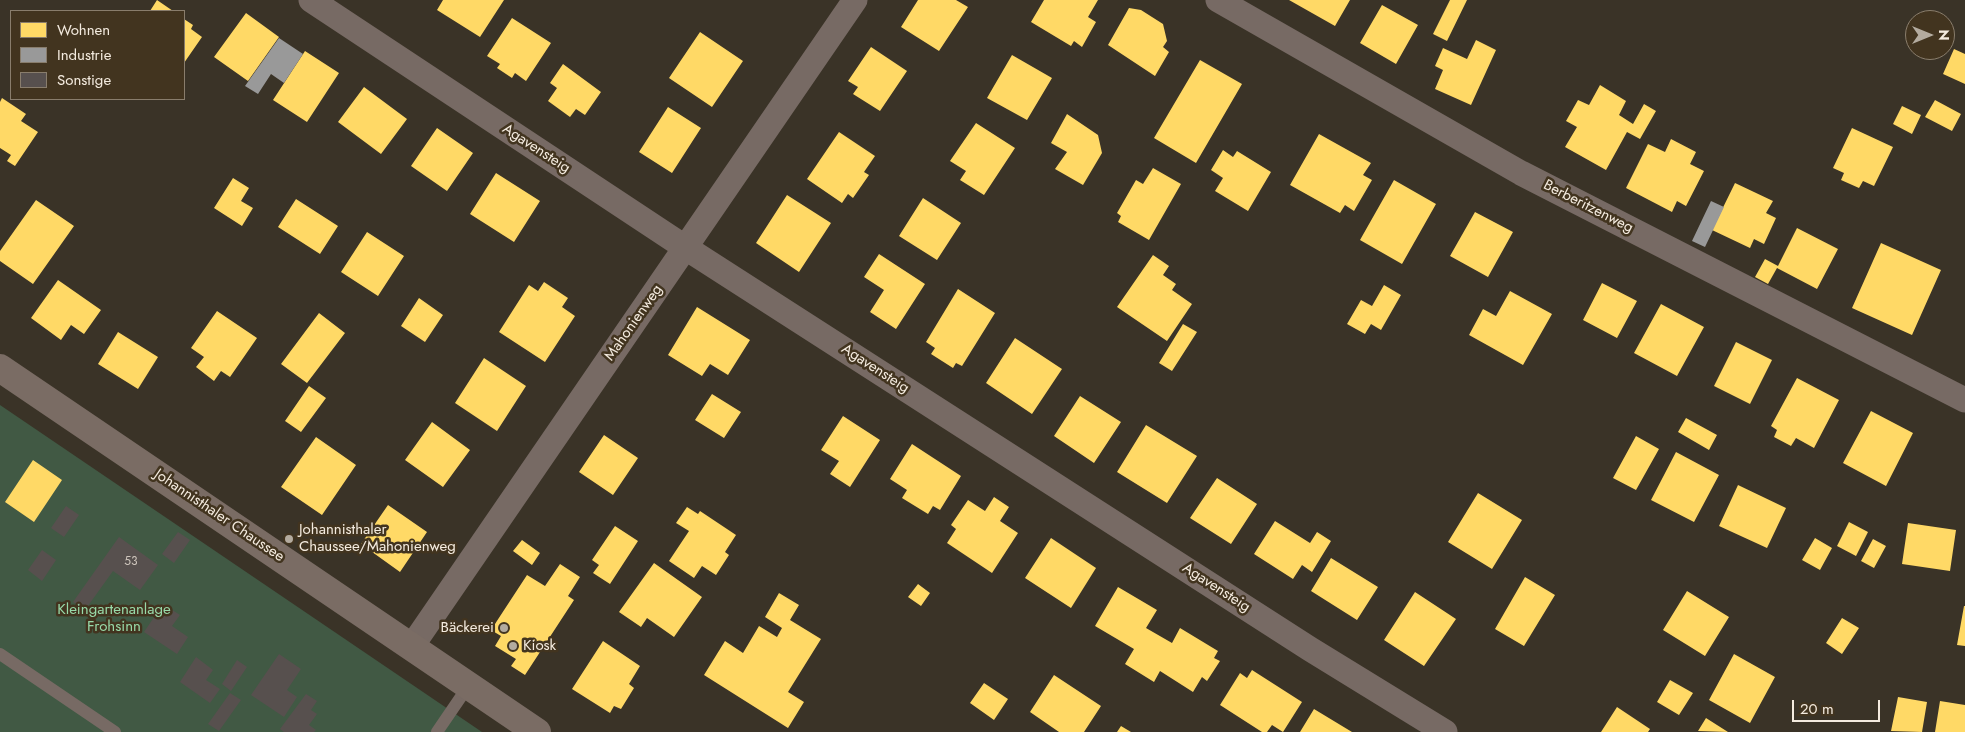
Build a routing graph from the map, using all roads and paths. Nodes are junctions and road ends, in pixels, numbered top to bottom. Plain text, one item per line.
1 (310, 0) edge
2 (855, 0) edge
3 (1218, 0) edge
4 (686, 248) junction
5 (0, 368) edge
6 (1965, 400) edge
7 (412, 646) junction
8 (0, 654) edge
9 (469, 685) junction
10 (115, 732) edge
11 (437, 732) edge
12 (537, 732) edge
13 (1445, 732) edge

1 - 4 street, Agavensteig
2 - 4 street, Mahonienweg
3 - 6 street, Berberitzenweg
4 - 7 street, Mahonienweg
4 - 13 street, Agavensteig
5 - 7 street, Johannisthaler Chaussee
7 - 9 street, Johannisthaler Chaussee
8 - 10 lane
9 - 11 lane
9 - 12 street, Johannisthaler Chaussee

